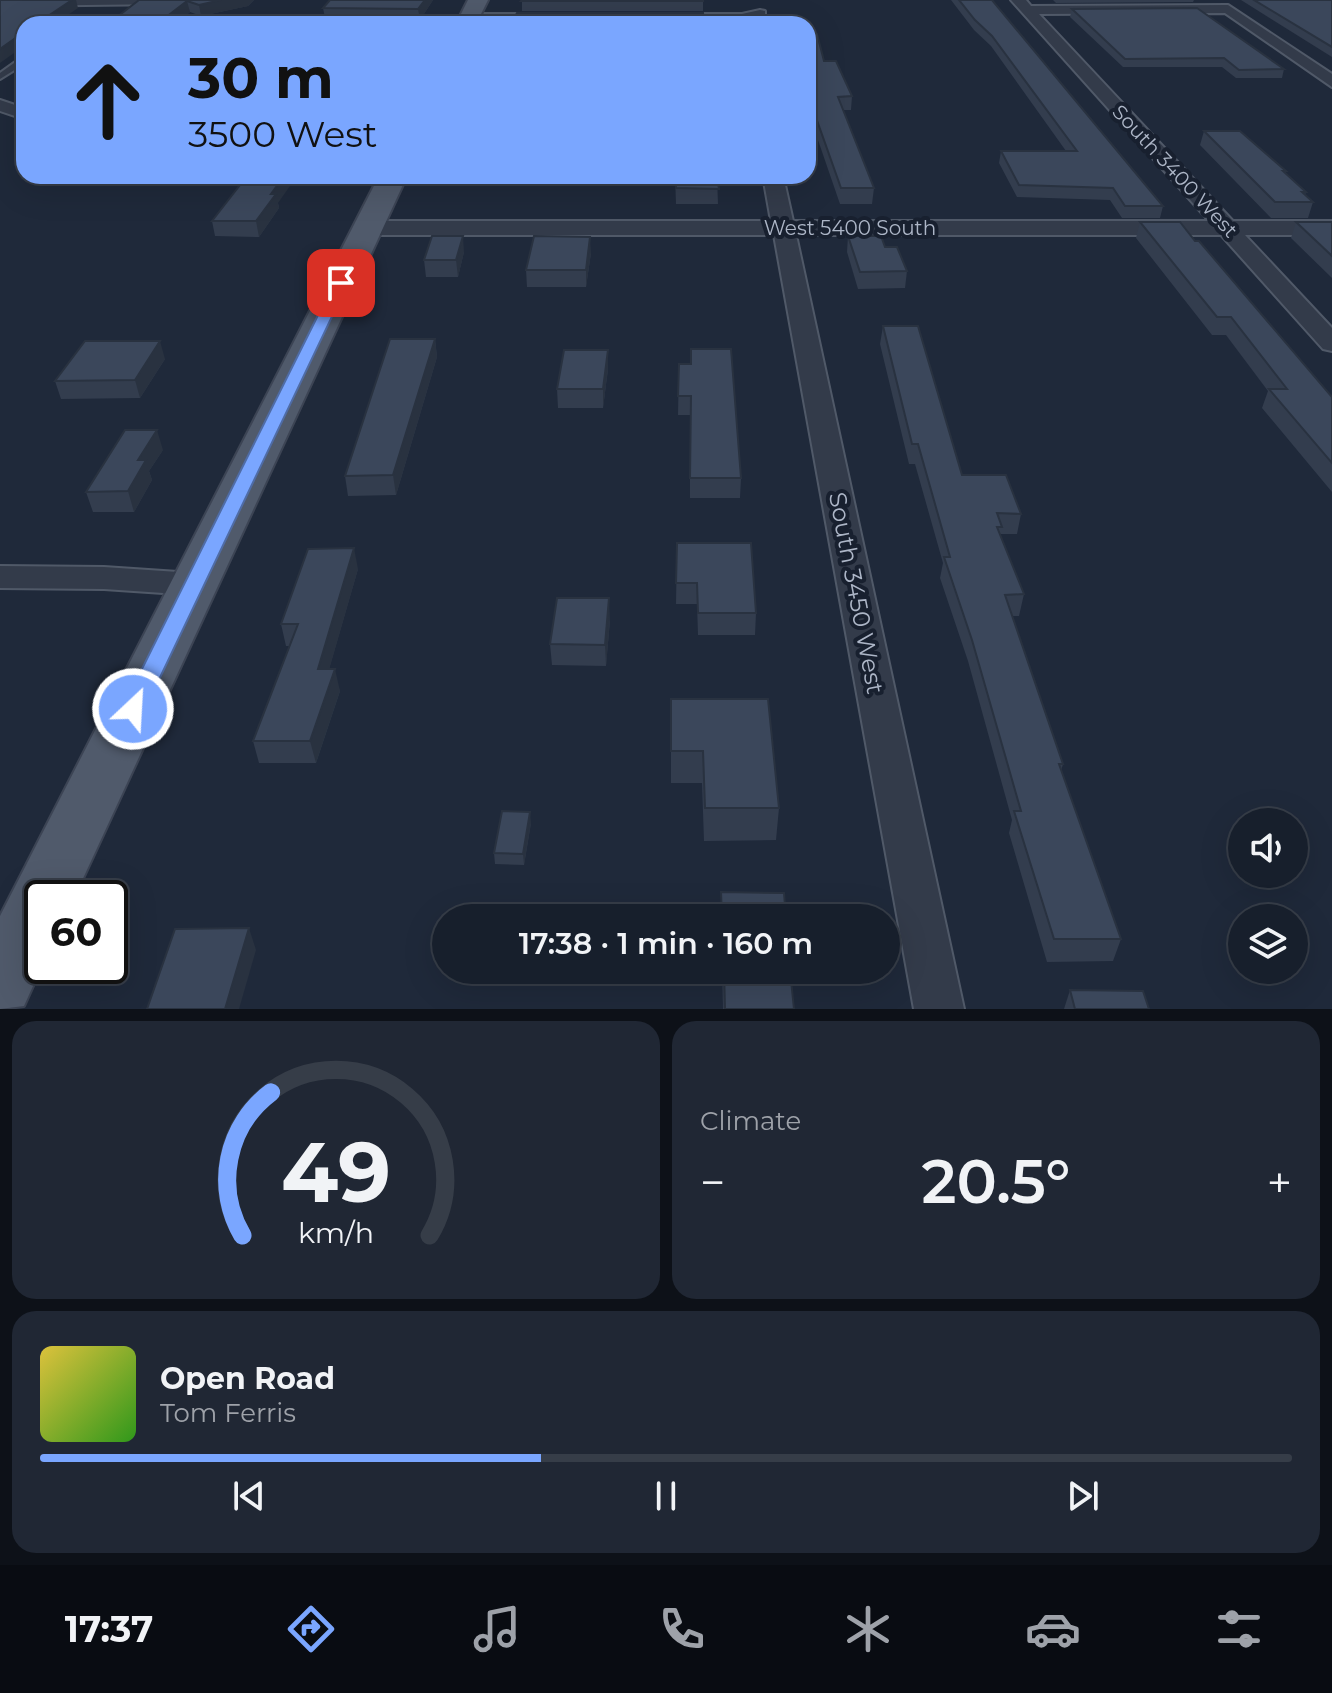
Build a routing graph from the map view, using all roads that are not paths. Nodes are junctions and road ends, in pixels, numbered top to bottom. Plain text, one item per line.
1 (171, 1) edge
2 (0, 2) edge
3 (1023, 5) edge
4 (471, 14) edge
5 (760, 14) dead end
6 (522, 16) edge
7 (755, 16) edge
8 (1332, 82) edge
9 (389, 184) edge
10 (775, 184) edge
11 (368, 228) junction
12 (784, 228) junction
13 (1227, 228) junction
14 (1332, 228) edge
15 (1332, 343) edge
16 (0, 577) edge
17 (193, 584) junction
18 (0, 984) edge
19 (939, 1009) edge

1 - 2 street
3 - 8 street
3 - 13 street, South 3400 West
4 - 6 street
5 - 7 street
9 - 11 main road
10 - 12 street, South 3450 West
11 - 12 street, West 5400 South
11 - 17 main road
12 - 13 street, West 5400 South
12 - 19 street, South 3450 West
13 - 14 street, West 5400 South
13 - 15 street, South 3400 West
16 - 17 street
17 - 18 main road

